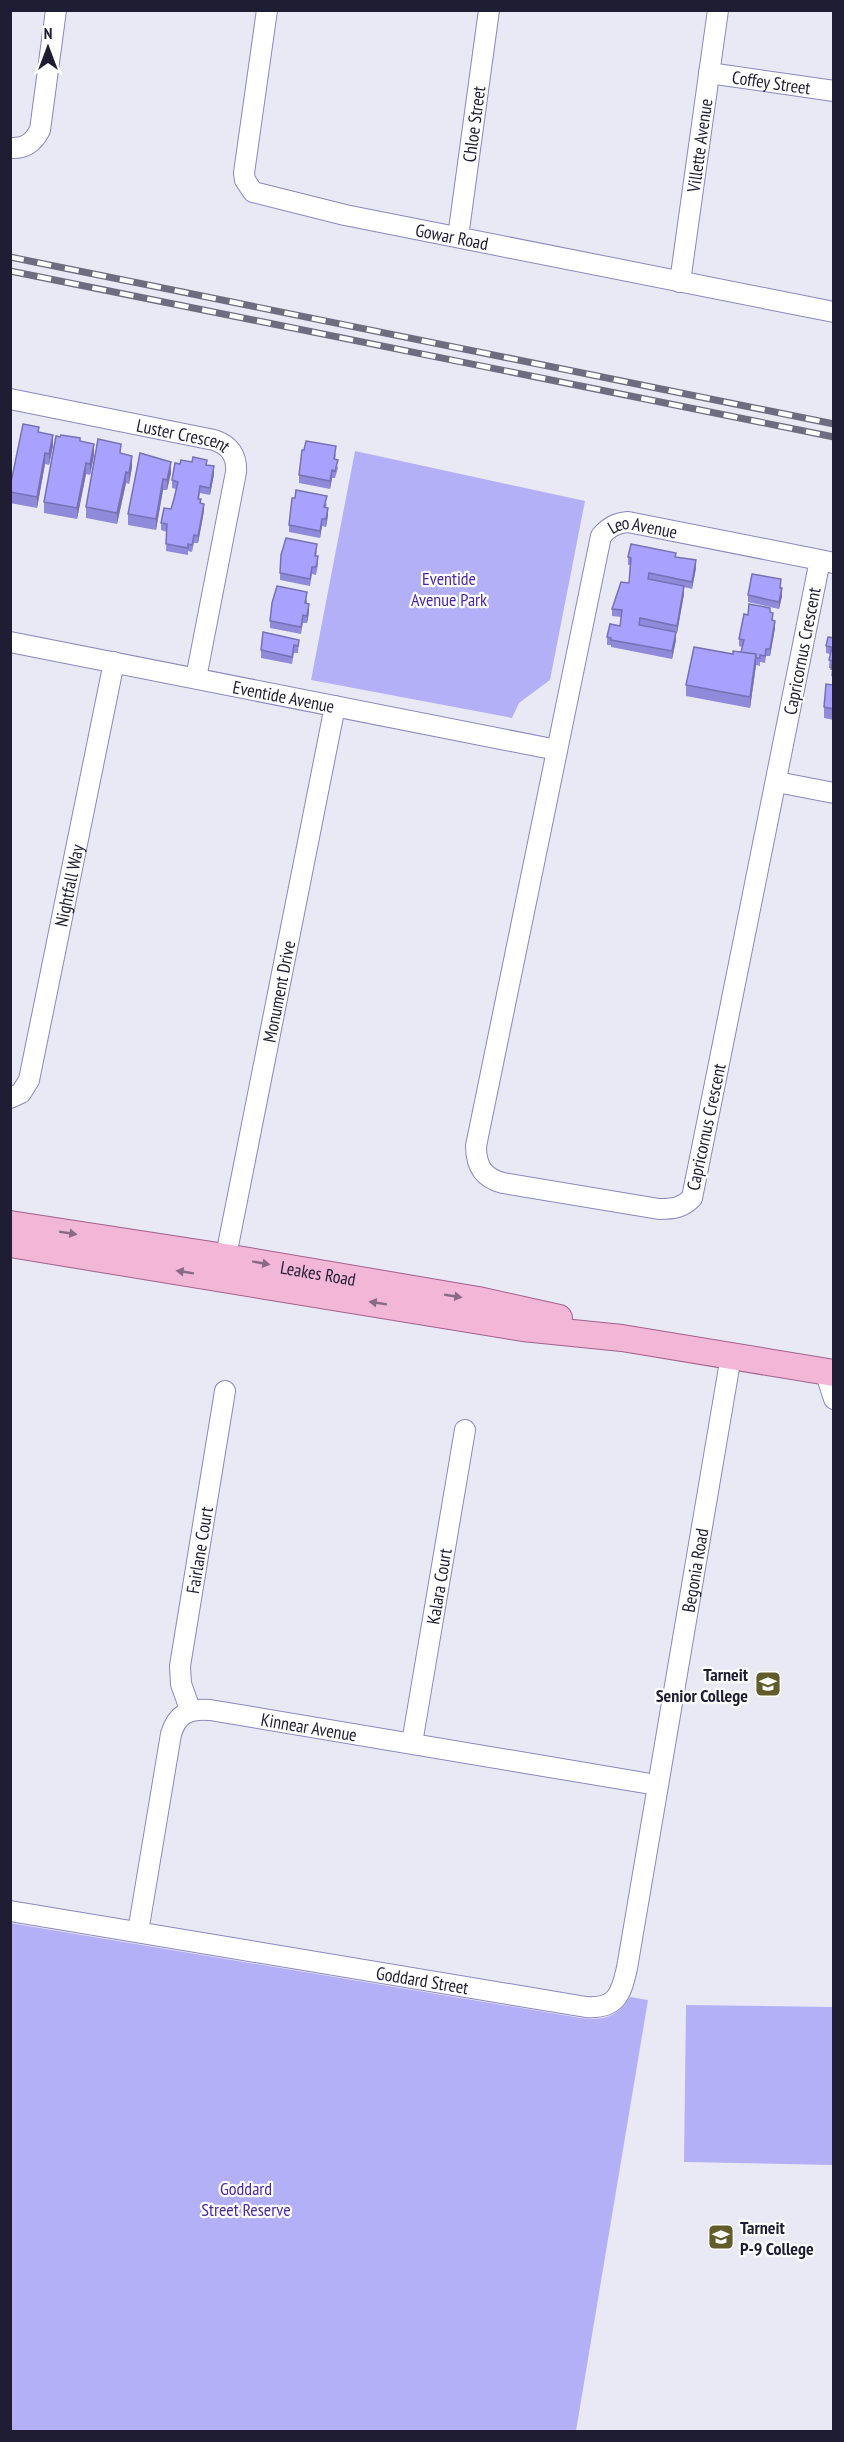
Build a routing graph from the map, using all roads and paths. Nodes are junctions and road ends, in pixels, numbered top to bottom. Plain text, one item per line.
1 (56, 10) edge
2 (267, 10) edge
3 (489, 10) edge
4 (718, 10) edge
5 (709, 73) junction
6 (834, 91) edge
7 (10, 148) edge
8 (458, 237) junction
9 (680, 282) junction
10 (834, 312) edge
11 (10, 399) edge
12 (827, 562) edge
13 (10, 642) edge
14 (114, 662) junction
15 (196, 678) junction
16 (335, 706) junction
17 (557, 750) junction
18 (777, 782) junction
19 (834, 794) edge
20 (10, 1098) edge
21 (10, 1224) edge
22 (10, 1244) edge
23 (224, 1268) junction
24 (731, 1356) junction
25 (829, 1372) edge
26 (225, 1391) dead end
27 (834, 1399) edge
28 (465, 1430) dead end
29 (190, 1709) junction
30 (412, 1743) junction
31 (657, 1785) junction
32 (10, 1911) edge
33 (138, 1932) junction

1 - 7 street
2 - 8 street, Gowar Road
3 - 8 street, Chloe Street
4 - 5 street, Villette Avenue
5 - 6 street, Coffey Street
5 - 9 street, Villette Avenue
8 - 9 street, Gowar Road
9 - 10 street, Gowar Road
11 - 15 street, Luster Crescent
12 - 17 street, Leo Avenue
12 - 18 street, Capricornus Crescent
13 - 14 street, Eventide Avenue
14 - 15 street, Eventide Avenue
14 - 20 street, Nightfall Way
15 - 16 street, Eventide Avenue
16 - 17 street, Eventide Avenue
16 - 23 street, Monument Drive
17 - 18 street, Capricornus Crescent
18 - 19 street
21 -> 23 main road, Leakes Road
23 -> 22 main road, Leakes Road
23 - 24 main road, Leakes Road
24 - 25 main road, Leakes Road
24 - 31 street, Begonia Road
25 - 27 street, Leakes Road
26 - 29 street, Fairlane Court
28 - 30 street, Kalara Court
29 - 30 street, Kinnear Avenue
29 - 33 street
30 - 31 street, Kinnear Avenue
31 - 33 street, Goddard Street
32 - 33 street, Goddard Street

